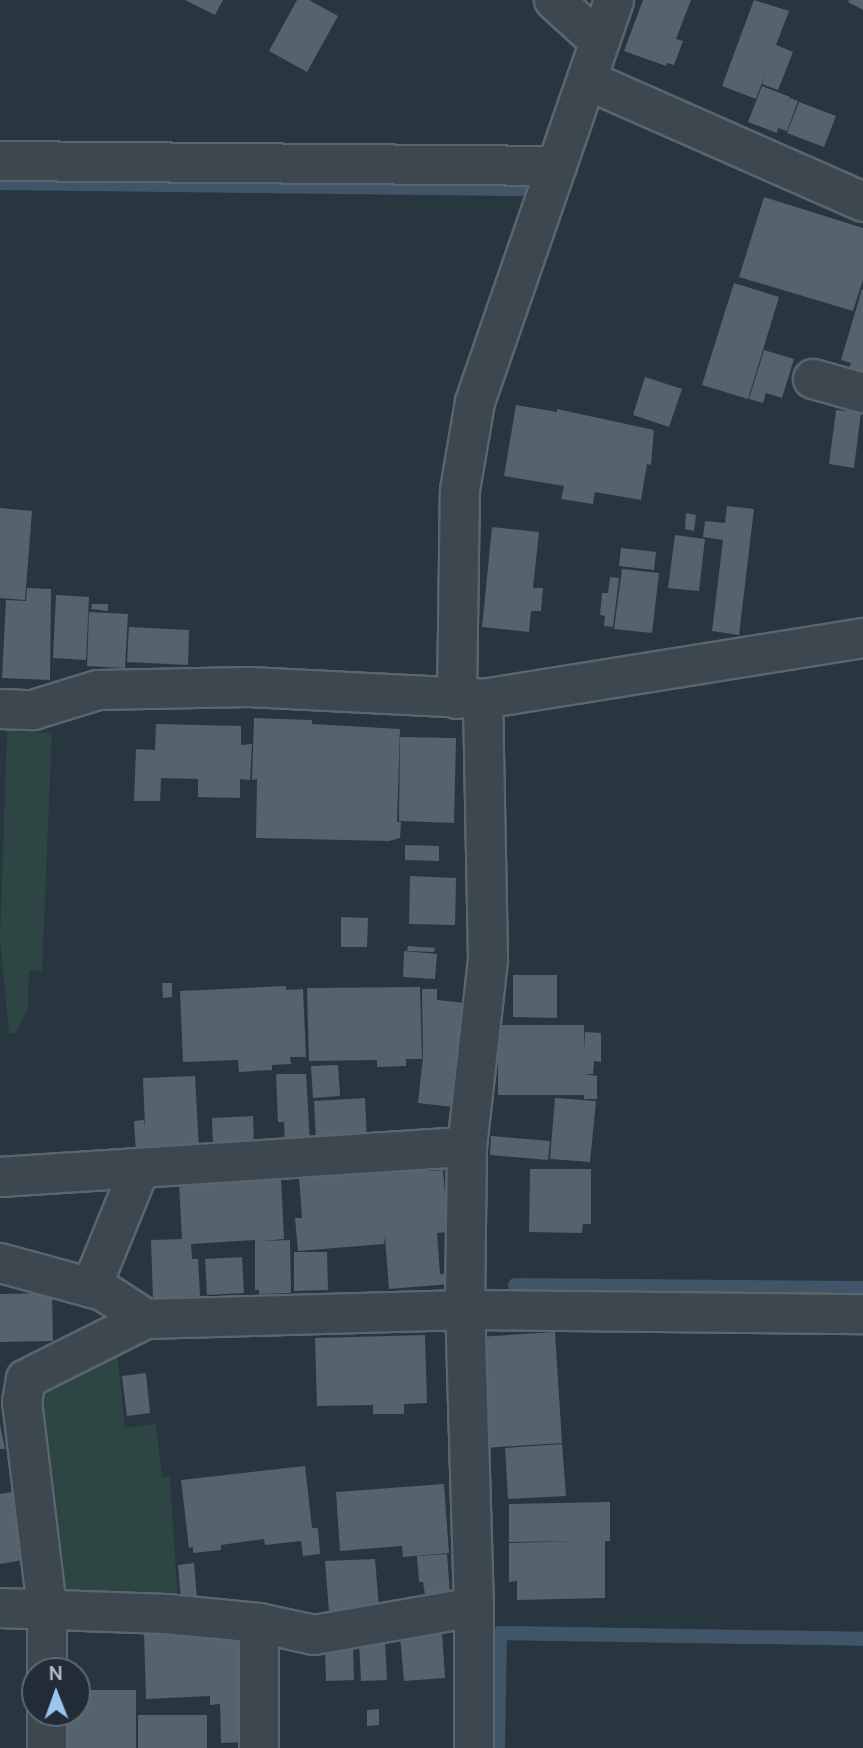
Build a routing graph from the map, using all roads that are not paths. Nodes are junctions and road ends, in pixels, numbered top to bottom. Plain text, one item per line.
1 (554, 0) edge
2 (614, 0) edge
3 (600, 42) junction
4 (587, 80) junction
5 (0, 161) edge
6 (557, 166) junction
7 (863, 202) edge
8 (813, 379) dead end
9 (863, 393) edge
10 (863, 638) edge
11 (470, 699) junction
12 (0, 709) edge
13 (467, 1147) junction
14 (140, 1168) junction
15 (0, 1177) edge
16 (0, 1263) edge
17 (91, 1288) junction
18 (465, 1310) junction
19 (863, 1314) edge
20 (146, 1319) junction
21 (474, 1607) junction
22 (0, 1608) edge
23 (47, 1608) junction
24 (259, 1623) junction
25 (47, 1657) edge
26 (47, 1727) edge
27 (47, 1748) edge
28 (259, 1748) edge
29 (474, 1748) edge

1 - 3 street
2 - 3 street
3 - 4 street
4 - 6 street
4 - 7 street
5 - 6 street
6 - 11 street
8 - 9 street
10 - 11 street
11 - 12 street
11 - 13 street
13 - 14 street
13 - 18 street
14 - 15 street
14 - 17 street
16 - 17 street
17 - 20 street
18 - 19 street
18 - 20 street
18 - 21 street
20 - 23 street
21 - 24 street
21 - 29 street
22 - 23 street
23 - 24 street
23 - 25 street
24 - 28 street
26 - 27 street

